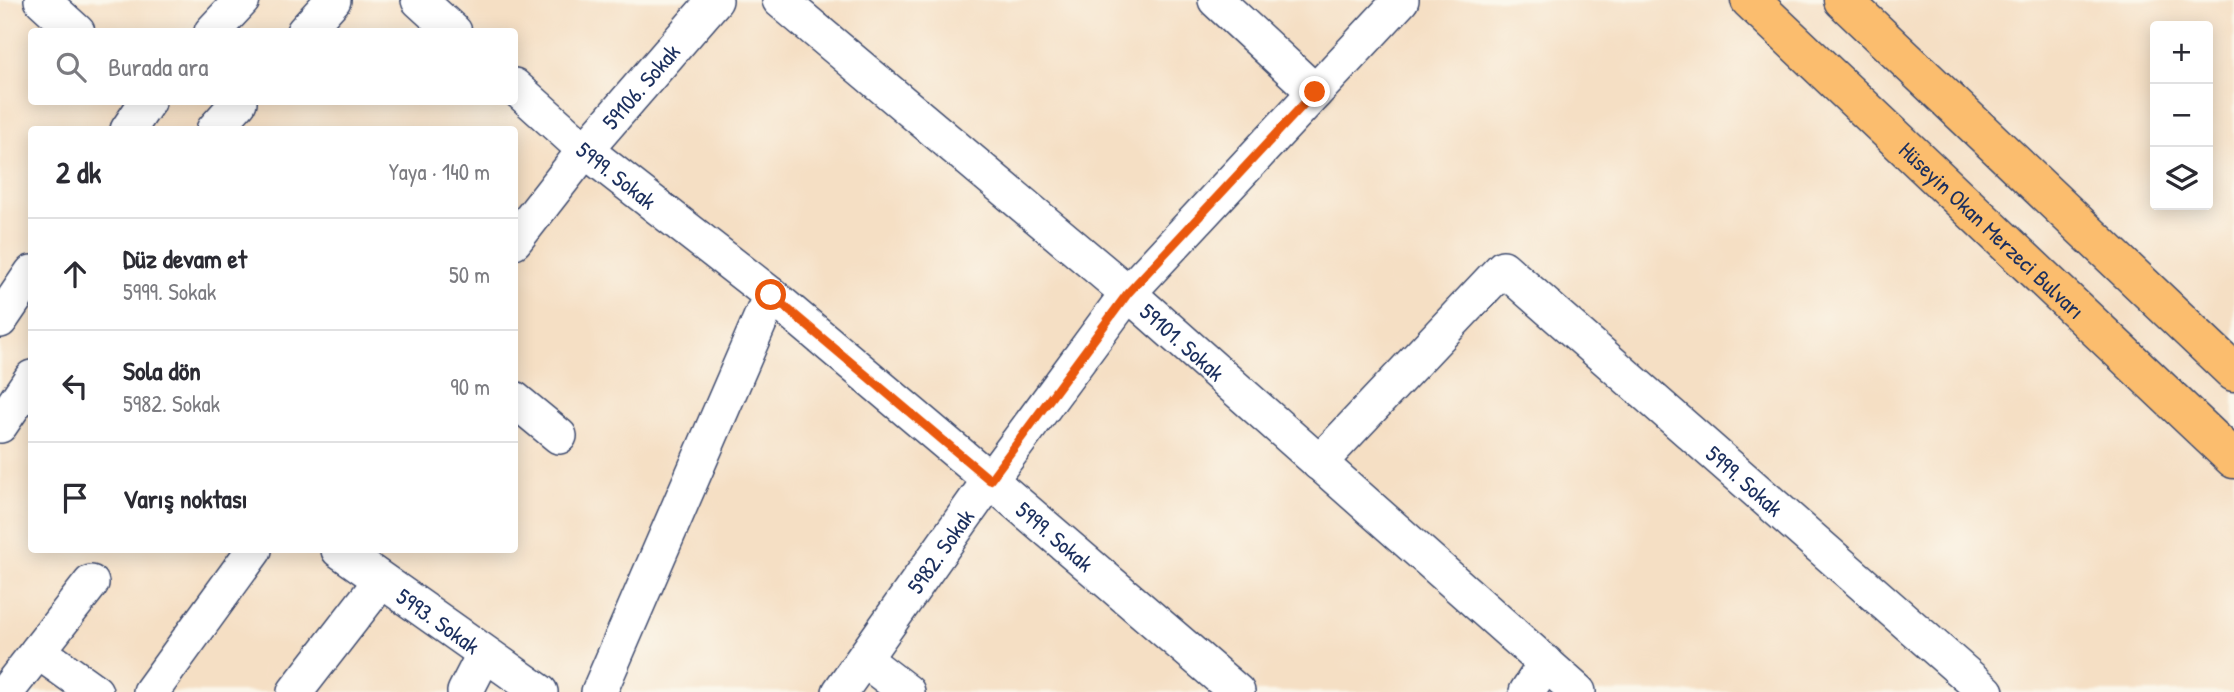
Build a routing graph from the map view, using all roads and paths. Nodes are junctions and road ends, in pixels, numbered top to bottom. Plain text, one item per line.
1 (42, 0) edge
2 (242, 0) edge
3 (332, 0) edge
4 (419, 0) edge
5 (715, 0) edge
6 (780, 0) edge
7 (1216, 0) edge
8 (1401, 0) edge
9 (1750, 0) edge
10 (1843, 0) edge
11 (73, 28) edge
12 (216, 28) edge
13 (308, 28) edge
14 (450, 28) edge
15 (518, 90) edge
16 (1315, 92) junction
17 (145, 105) edge
18 (236, 105) edge
19 (131, 126) edge
20 (218, 126) edge
21 (585, 150) junction
22 (518, 236) edge
23 (28, 279) edge
24 (1128, 293) junction
25 (771, 295) junction
26 (10, 311) edge
27 (2234, 372) edge
28 (28, 384) edge
29 (518, 402) edge
30 (0, 425) edge
31 (559, 436) dead end
32 (2234, 459) edge
33 (1319, 463) junction
34 (990, 480) junction
35 (252, 553) edge
36 (343, 553) edge
37 (381, 581) junction
38 (91, 583) dead end
39 (38, 651) junction
40 (484, 655) junction
41 (865, 660) junction
42 (1546, 663) junction
43 (6, 692) edge
44 (95, 692) edge
45 (151, 692) edge
46 (295, 692) edge
47 (466, 692) edge
48 (540, 692) edge
49 (599, 692) edge
50 (840, 692) edge
51 (907, 692) edge
52 (1237, 692) edge
53 (1527, 692) edge
54 (1578, 692) edge
55 (1986, 692) edge

1 - 11 street
2 - 12 street
3 - 13 street
4 - 14 street
5 - 21 street, 59106. Sokak
6 - 24 street, 59101. Sokak
7 - 16 street
8 - 16 street, 5982. Sokak
9 - 32 main road, Hüseyin Okan Merzeci Bulvarı
10 - 27 main road
15 - 21 street, 5999. Sokak
16 - 24 street, 5982. Sokak
17 - 19 street
18 - 20 street
21 - 22 street, 59106. Sokak
21 - 25 street, 5999. Sokak
23 - 26 street
24 - 33 street, 59101. Sokak
24 - 34 street, 5982. Sokak
25 - 34 street, 5999. Sokak
25 - 49 street
28 - 30 street
29 - 31 street
33 - 42 street, 59101. Sokak
33 - 55 street, 5999. Sokak
34 - 41 street, 5982. Sokak
34 - 52 street, 5999. Sokak
35 - 45 street
36 - 37 street, 5993. Sokak
37 - 40 street, 5993. Sokak
37 - 46 street
38 - 39 street
39 - 43 street
39 - 44 street
40 - 47 street
40 - 48 street, 5993. Sokak
41 - 50 street, 5982. Sokak
41 - 51 street
42 - 53 street
42 - 54 street, 59101. Sokak

